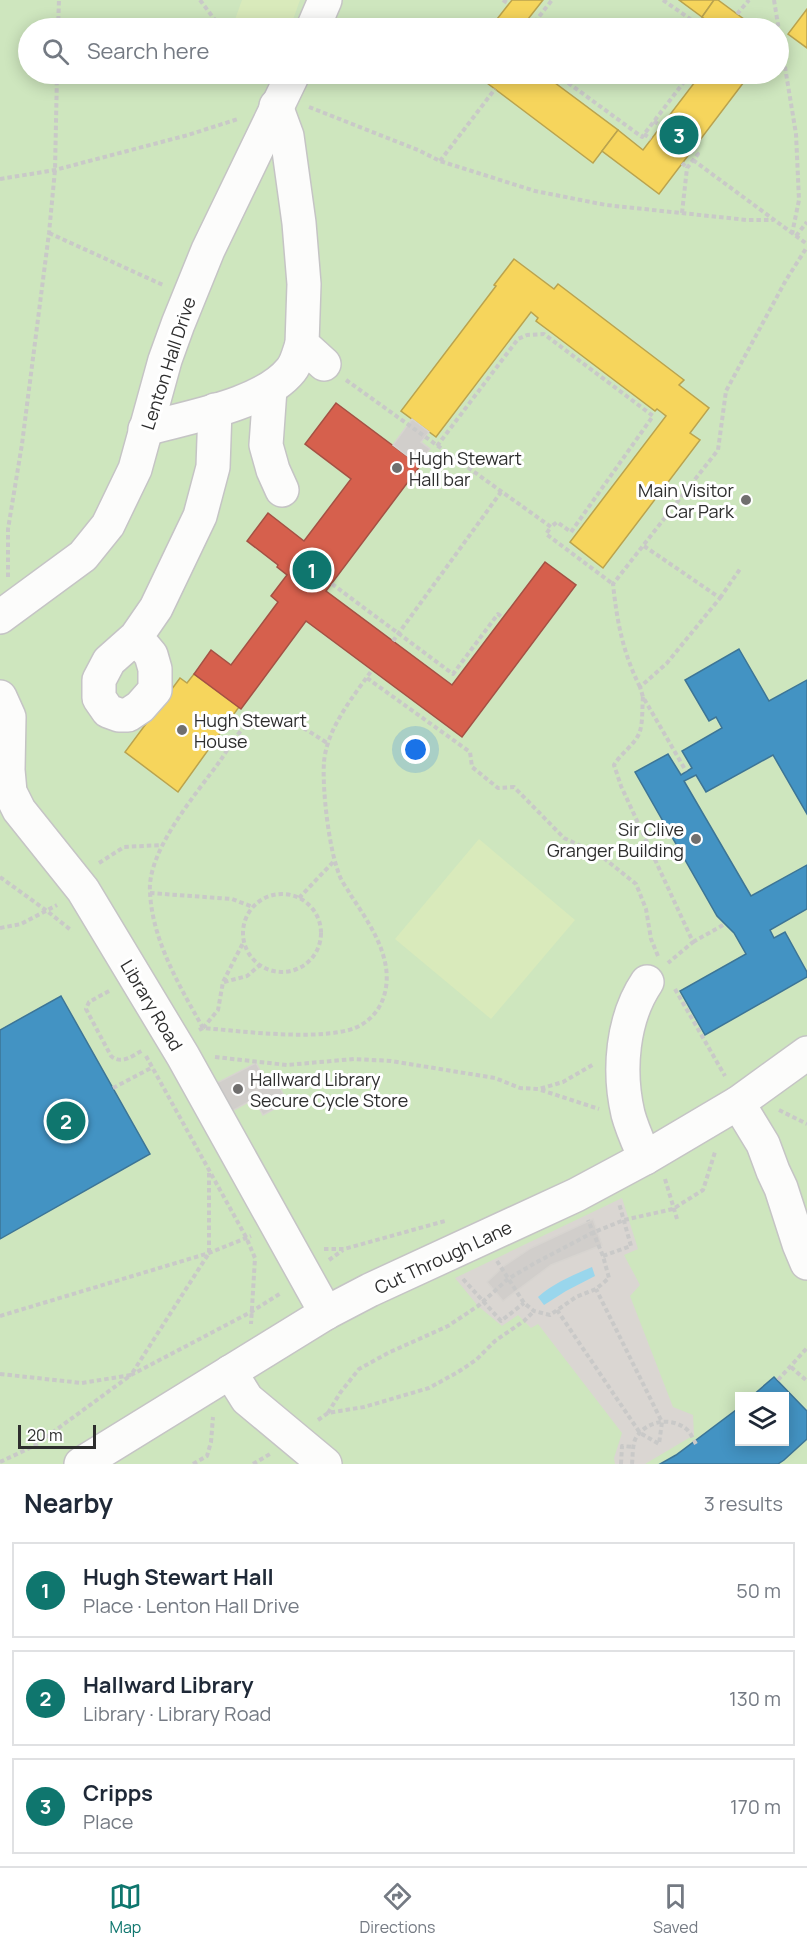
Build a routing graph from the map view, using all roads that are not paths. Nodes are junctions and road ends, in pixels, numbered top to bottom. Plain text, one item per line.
1 (325, 0) edge
2 (318, 18) edge
3 (283, 92) edge
4 (270, 389) junction
5 (215, 410) junction
6 (145, 429) junction
7 (282, 490) dead end
8 (4, 614) edge
9 (136, 638) dead end
10 (0, 697) edge
11 (661, 974) road end
12 (807, 1053) edge
13 (733, 1092) junction
14 (655, 1167) junction
15 (807, 1263) edge
16 (326, 1313) junction
17 (240, 1365) junction
18 (81, 1464) edge
19 (325, 1464) edge

1 - 2 street
3 - 4 street
3 - 6 street, Lenton Hall Drive
4 - 5 street
4 - 7 street
5 - 6 street
5 - 9 street
6 - 8 street, Lenton Hall Drive
10 - 16 street, Library Road
11 - 14 street
12 - 13 street, Cut Through Lane
13 - 14 street, Cut Through Lane
13 - 15 street
14 - 16 street, Cut Through Lane
16 - 17 street, Cut Through Lane
17 - 18 street, Cut Through Lane
17 - 19 street

